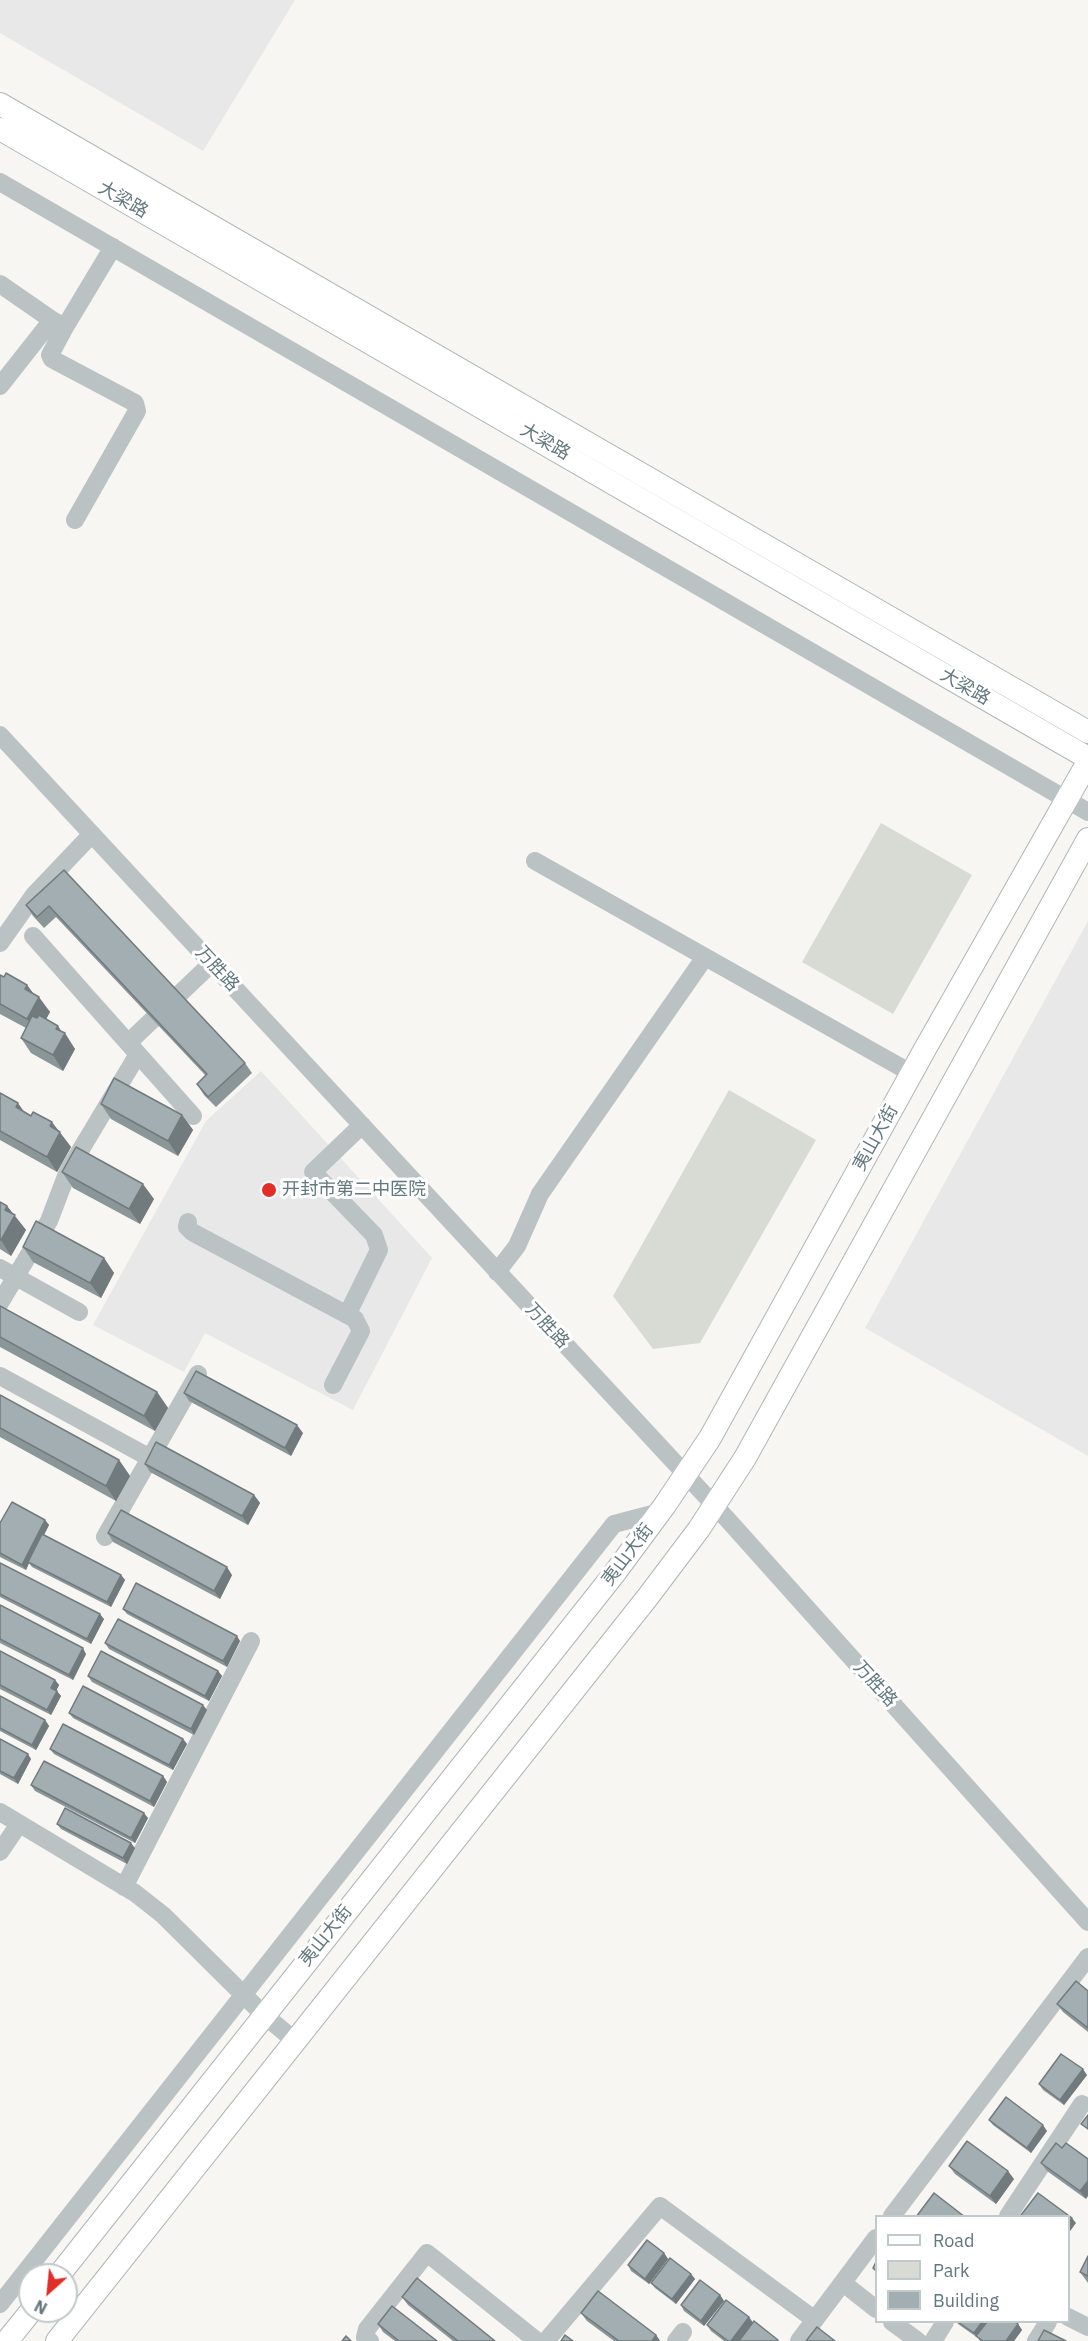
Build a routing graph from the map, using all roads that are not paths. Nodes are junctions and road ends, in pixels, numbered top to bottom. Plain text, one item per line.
1 (0, 104) edge
2 (0, 129) edge
3 (0, 182) edge
4 (113, 247) junction
5 (0, 284) edge
6 (58, 323) junction
7 (0, 386) edge
8 (75, 520) dead end
9 (1088, 732) edge
10 (0, 735) edge
11 (1088, 760) edge
12 (1066, 799) junction
13 (1088, 812) edge
14 (92, 834) junction
15 (1088, 839) edge
16 (535, 861) dead end
17 (33, 936) dead end
18 (0, 943) edge
19 (705, 957) junction
20 (212, 963) junction
21 (133, 1048) junction
22 (911, 1073) junction
23 (193, 1116) dead end
24 (362, 1125) junction
25 (188, 1222) dead end
26 (497, 1272) junction
27 (8, 1273) edge
28 (0, 1303) edge
29 (79, 1312) dead end
30 (347, 1315) junction
31 (198, 1373) edge
32 (0, 1376) edge
33 (333, 1385) dead end
34 (150, 1458) junction
35 (686, 1475) junction
36 (714, 1505) junction
37 (660, 1512) junction
38 (105, 1537) dead end
39 (251, 1641) dead end
40 (0, 1812) edge
41 (20, 1824) junction
42 (0, 1852) edge
43 (124, 1887) junction
44 (1088, 1922) edge
45 (1088, 1957) edge
46 (242, 1994) junction
47 (263, 2014) junction
48 (294, 2040) junction
49 (1082, 2104) dead end
50 (894, 2215) edge
51 (1009, 2215) edge
52 (875, 2239) edge
53 (68, 2263) edge
54 (843, 2283) junction
55 (0, 2304) edge
56 (875, 2308) edge
57 (1070, 2318) edge
58 (815, 2320) junction
59 (21, 2323) edge
60 (893, 2323) edge
61 (944, 2323) edge
62 (1047, 2323) edge
63 (1088, 2327) edge
64 (7, 2341) edge
65 (57, 2341) edge
66 (370, 2341) edge
67 (537, 2341) edge
68 (546, 2341) edge
69 (799, 2341) edge
70 (918, 2341) edge
71 (933, 2341) edge
72 (1036, 2341) edge

1 - 9 main road, 大梁路
2 - 11 main road, 大梁路
3 - 4 street
4 - 6 street
4 - 12 street
5 - 6 street
6 - 7 street
6 - 8 street
10 - 14 street, 万胜路
11 - 12 main road, 夷山大街
12 - 13 street
12 - 22 main road, 夷山大街
14 - 18 street
14 - 20 street, 万胜路
15 - 36 main road
16 - 19 street
17 - 21 street
19 - 22 street
19 - 26 street
20 - 21 street
20 - 24 street, 万胜路
21 - 23 street
21 - 27 street
22 - 35 main road, 夷山大街
24 - 26 street, 万胜路
24 - 30 street
25 - 30 street
26 - 35 street, 万胜路
27 - 28 street
27 - 29 street
30 - 33 street
31 - 34 street
32 - 34 street
34 - 38 street
35 - 36 street, 万胜路
35 - 37 main road, 夷山大街
36 - 44 street, 万胜路
36 - 48 main road
37 - 46 street
37 - 47 main road, 夷山大街
39 - 43 street
40 - 41 street
41 - 42 street
41 - 43 street
43 - 46 street
45 - 50 street
46 - 47 street
46 - 55 street
47 - 48 street
47 - 53 main road, 夷山大街
48 - 65 main road
49 - 51 street
52 - 54 street
54 - 56 street
54 - 58 street
57 - 63 street
58 - 68 street
58 - 69 street
59 - 64 main road
60 - 70 street
61 - 71 street
62 - 72 street
66 - 67 street

